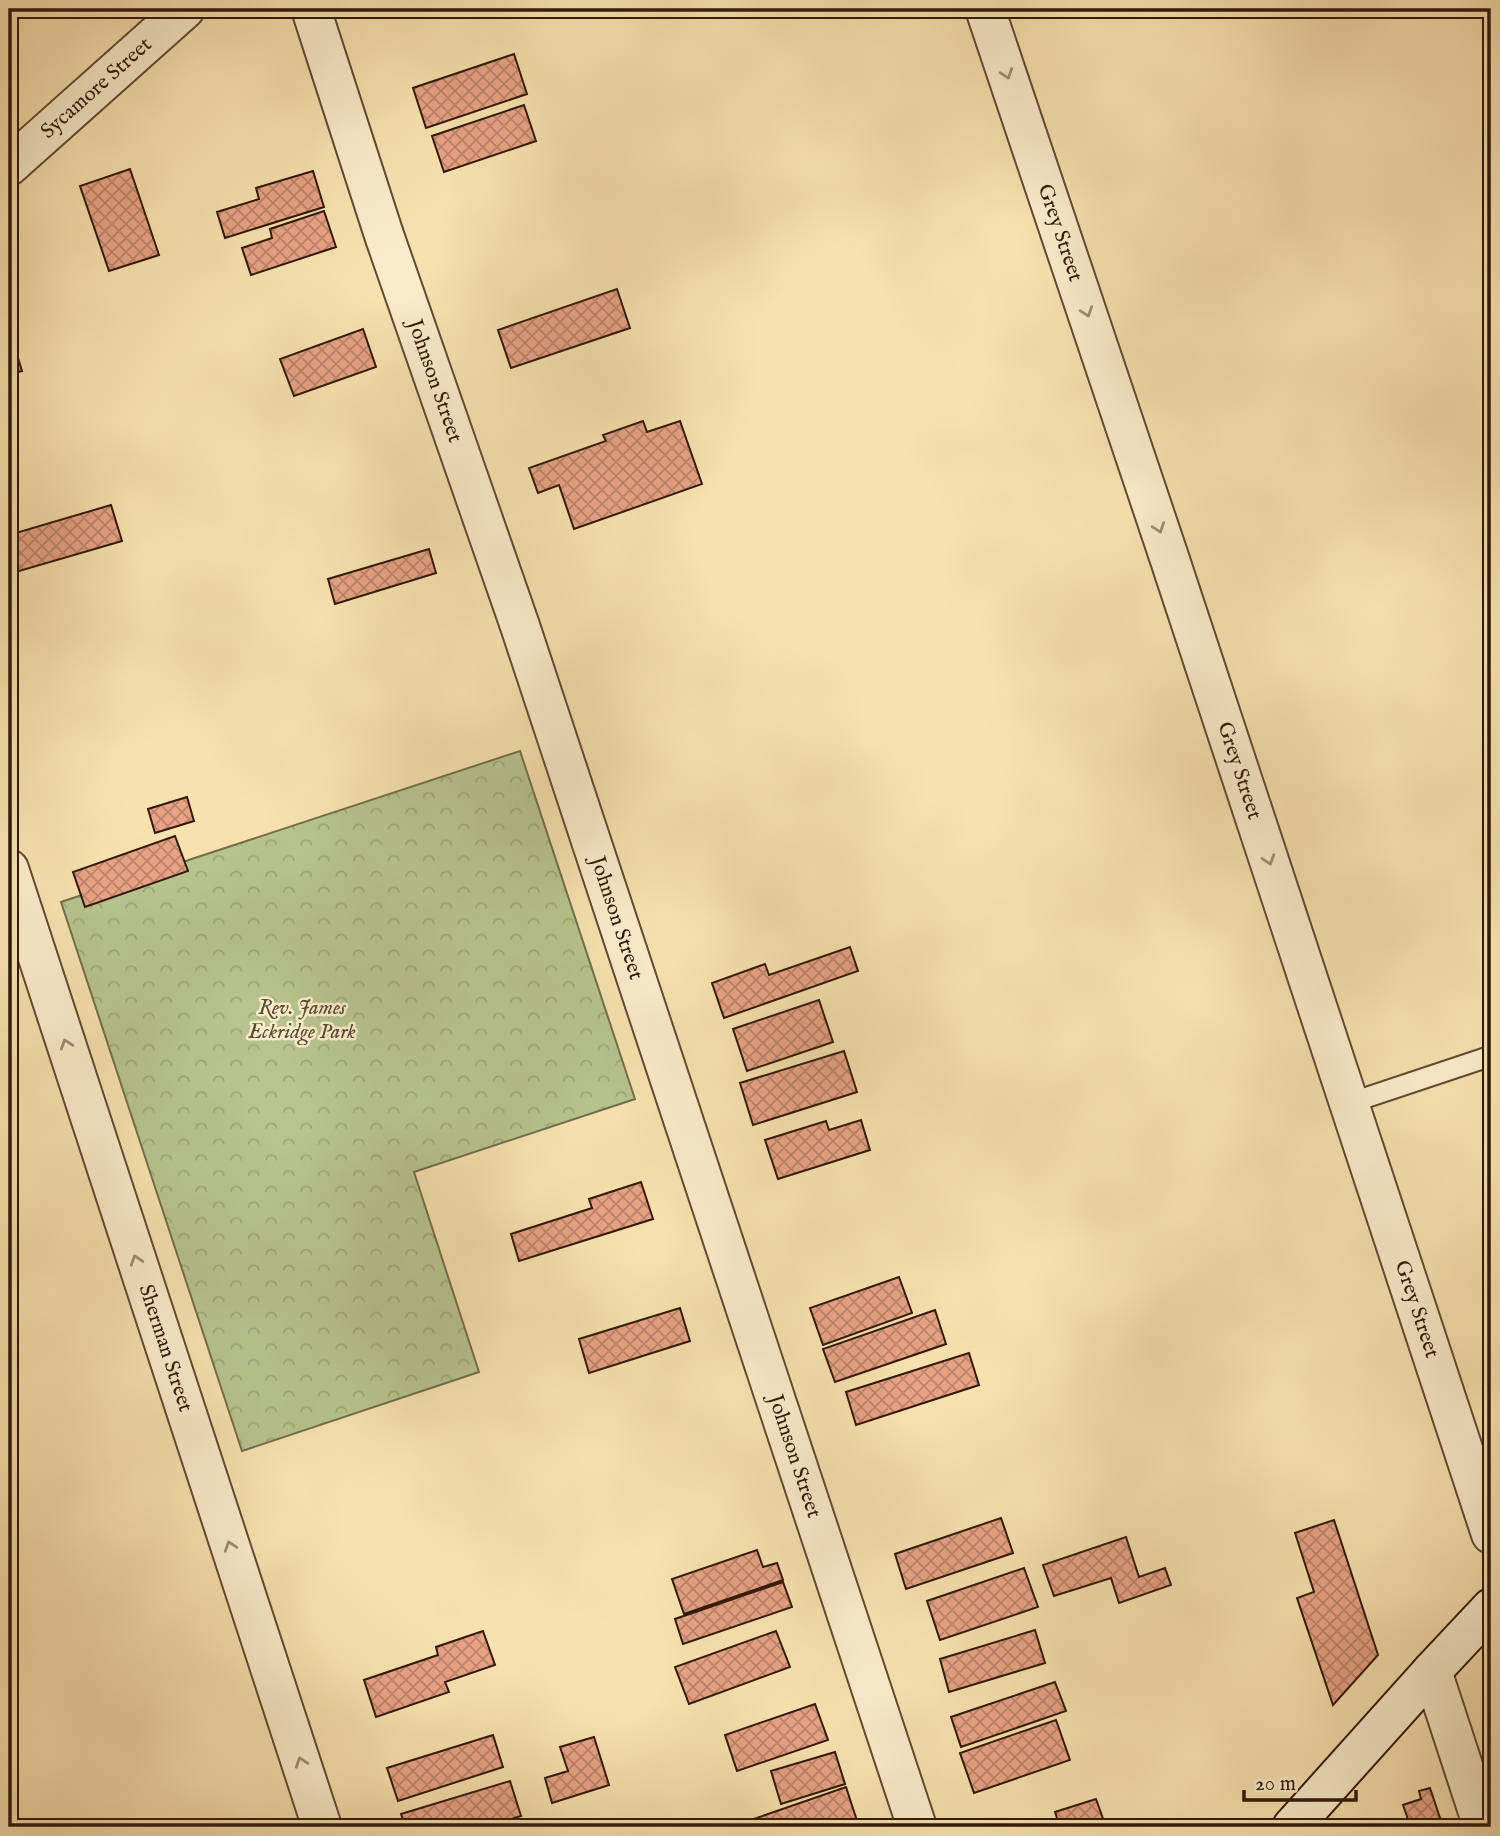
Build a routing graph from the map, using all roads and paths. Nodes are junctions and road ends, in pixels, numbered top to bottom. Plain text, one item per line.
1 (185, 9) edge
2 (311, 9) edge
3 (985, 9) edge
4 (9, 166) edge
5 (9, 869) edge
6 (1491, 1056) edge
7 (1350, 1103) junction
8 (1491, 1534) edge
9 (1491, 1608) edge
10 (1432, 1671) junction
11 (322, 1827) edge
12 (917, 1827) edge
13 (1292, 1827) edge
14 (1483, 1827) edge

1 - 4 street, Sycamore Street
2 - 12 street, Johnson Street
3 -> 7 street, Grey Street
11 -> 5 street, Sherman Street
6 - 7 lane
7 - 8 street, Grey Street
9 - 10 street
10 - 13 street
10 - 14 street

